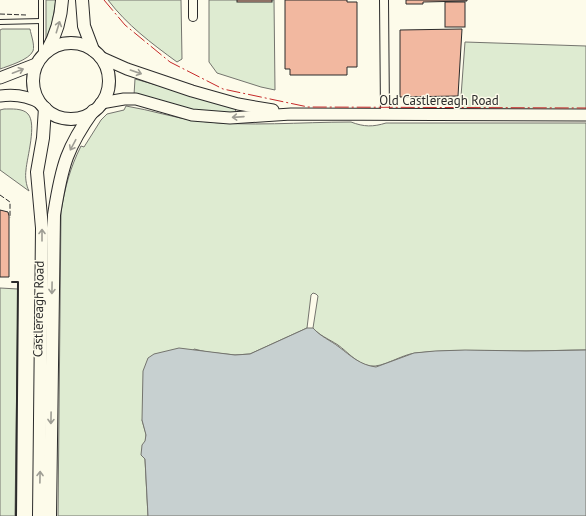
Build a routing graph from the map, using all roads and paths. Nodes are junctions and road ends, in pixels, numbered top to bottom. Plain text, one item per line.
1 (41, 0) edge
2 (62, 0) edge
3 (82, 0) edge
4 (193, 0) edge
5 (384, 0) edge
6 (193, 18) dead end
7 (41, 21) junction
8 (0, 22) edge
9 (96, 53) junction
10 (41, 58) junction
11 (0, 78) edge
12 (0, 96) edge
13 (42, 105) junction
14 (97, 107) junction
15 (291, 114) junction
16 (385, 114) junction
17 (586, 115) edge
18 (39, 516) edge
19 (50, 516) edge

1 - 7 lane
10 -> 2 main road
3 - 9 main road
4 - 6 street
5 - 16 street
7 - 8 lane
7 - 10 lane
9 - 10 main road
9 - 14 main road
9 -> 15 street, Old Castlereagh Road
11 -> 10 street
10 - 13 main road
12 - 13 street
13 - 14 main road
18 -> 13 main road, Castlereagh Road
15 -> 14 street, Old Castlereagh Road
14 -> 19 main road, Castlereagh Road
15 - 16 street, Old Castlereagh Road
16 - 17 street, Old Castlereagh Road

